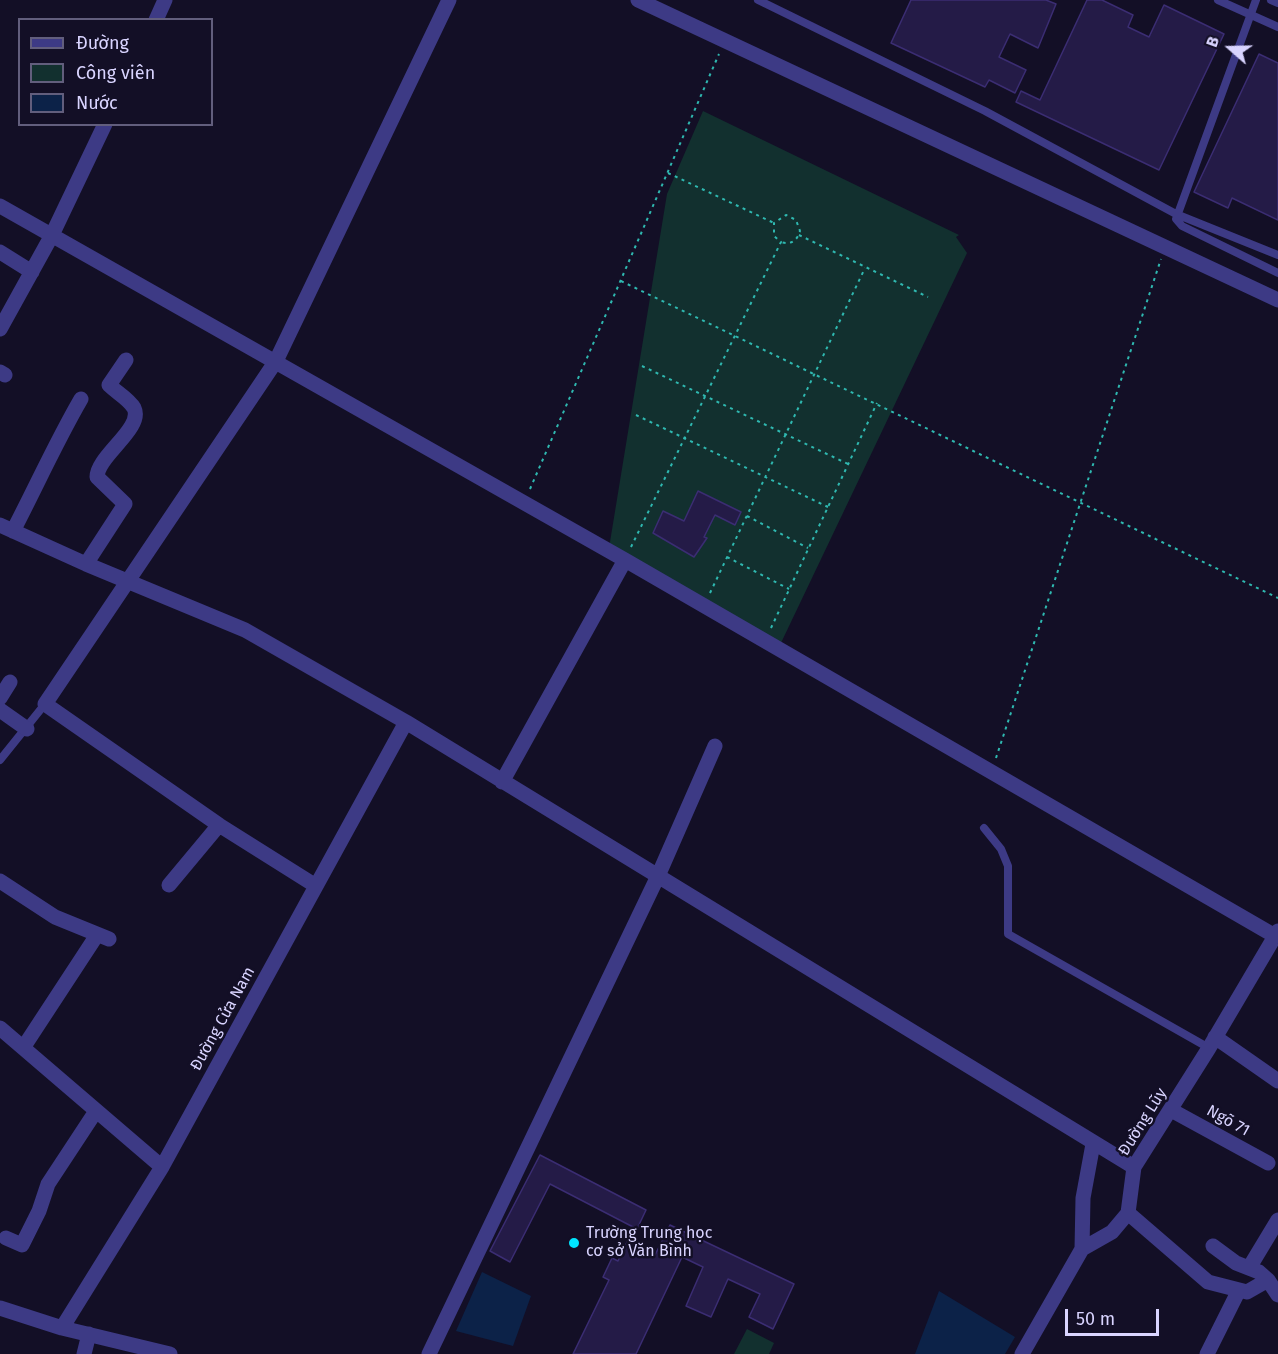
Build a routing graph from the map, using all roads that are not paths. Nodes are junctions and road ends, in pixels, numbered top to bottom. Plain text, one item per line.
1 (165, 0) edge
2 (449, 0) edge
3 (638, 0) edge
4 (758, 0) edge
5 (1218, 0) edge
6 (1256, 0) edge
7 (1271, 0) edge
8 (1278, 3) edge
9 (1250, 16) junction
10 (157, 18) edge
11 (1278, 27) edge
12 (104, 126) edge
13 (0, 206) edge
14 (1176, 214) junction
15 (52, 235) junction
16 (0, 252) edge
17 (1278, 255) edge
18 (32, 272) junction
19 (1278, 273) edge
20 (1278, 300) edge
21 (0, 329) edge
22 (126, 360) dead end
23 (276, 361) junction
24 (81, 399) dead end
25 (7, 528) edge
26 (625, 560) junction
27 (86, 564) junction
28 (129, 580) junction
29 (10, 682) dead end
30 (0, 698) edge
31 (45, 704) junction
32 (0, 710) edge
33 (406, 722) junction
34 (27, 729) junction
35 (715, 746) dead end
36 (0, 760) edge
37 (502, 782) junction
38 (219, 825) junction
39 (984, 828) dead end
40 (658, 876) junction
41 (0, 881) edge
42 (169, 885) dead end
43 (316, 886) junction
44 (1276, 938) edge
45 (0, 1028) edge
46 (1212, 1043) junction
47 (23, 1048) junction
48 (1278, 1081) edge
49 (1171, 1110) junction
50 (96, 1111) junction
51 (1093, 1144) junction
52 (1268, 1163) dead end
53 (162, 1167) junction
54 (1134, 1167) junction
55 (1128, 1213) junction
56 (1278, 1220) edge
57 (6, 1238) dead end
58 (1213, 1246) dead end
59 (1082, 1249) junction
60 (1249, 1268) junction
61 (1268, 1280) junction
62 (1238, 1292) junction
63 (1278, 1295) edge
64 (0, 1308) edge
65 (62, 1328) junction
66 (89, 1334) junction
67 (84, 1354) edge
68 (170, 1354) edge
69 (429, 1354) edge
70 (1022, 1354) edge
71 (1207, 1354) edge

1 - 10 street
2 - 23 street
3 - 20 street
4 - 14 lane
5 - 9 lane
6 - 9 lane
7 - 8 lane
9 - 11 lane
9 - 14 lane
12 - 15 street
13 - 15 street
14 - 17 lane
14 - 19 lane
15 - 18 street
15 - 23 street
16 - 18 street
18 - 21 street
22 - 27 street
23 - 26 street
23 - 28 street
24 - 25 street
25 - 27 street
26 - 37 street
26 - 44 street
27 - 28 street
28 - 31 street
28 - 33 street
29 - 30 street
31 - 34 lane
31 - 38 street
32 - 34 street
33 - 37 street
33 - 43 street, Đường Cửa Nam
34 - 36 lane
35 - 40 street
37 - 40 street
38 - 42 street
38 - 43 street
39 - 46 lane
40 - 51 street
40 - 69 street
41 - 47 street
43 - 53 street, Đường Cửa Nam
44 - 46 street, Đường Lũy
45 - 47 street
46 - 48 street
46 - 49 street, Đường Lũy
47 - 50 street
49 - 52 street, Ngõ 71
49 - 54 street, Đường Lũy
50 - 53 street
50 - 57 street
51 - 54 street
51 - 59 street
53 - 65 street, Đường Cửa Nam
54 - 55 street, Đường Lũy
55 - 59 street
55 - 62 street
56 - 60 street
58 - 60 street
59 - 70 street
60 - 61 street
61 - 62 street
61 - 63 street
62 - 71 street
64 - 65 street
65 - 66 street
66 - 67 street
66 - 68 street

